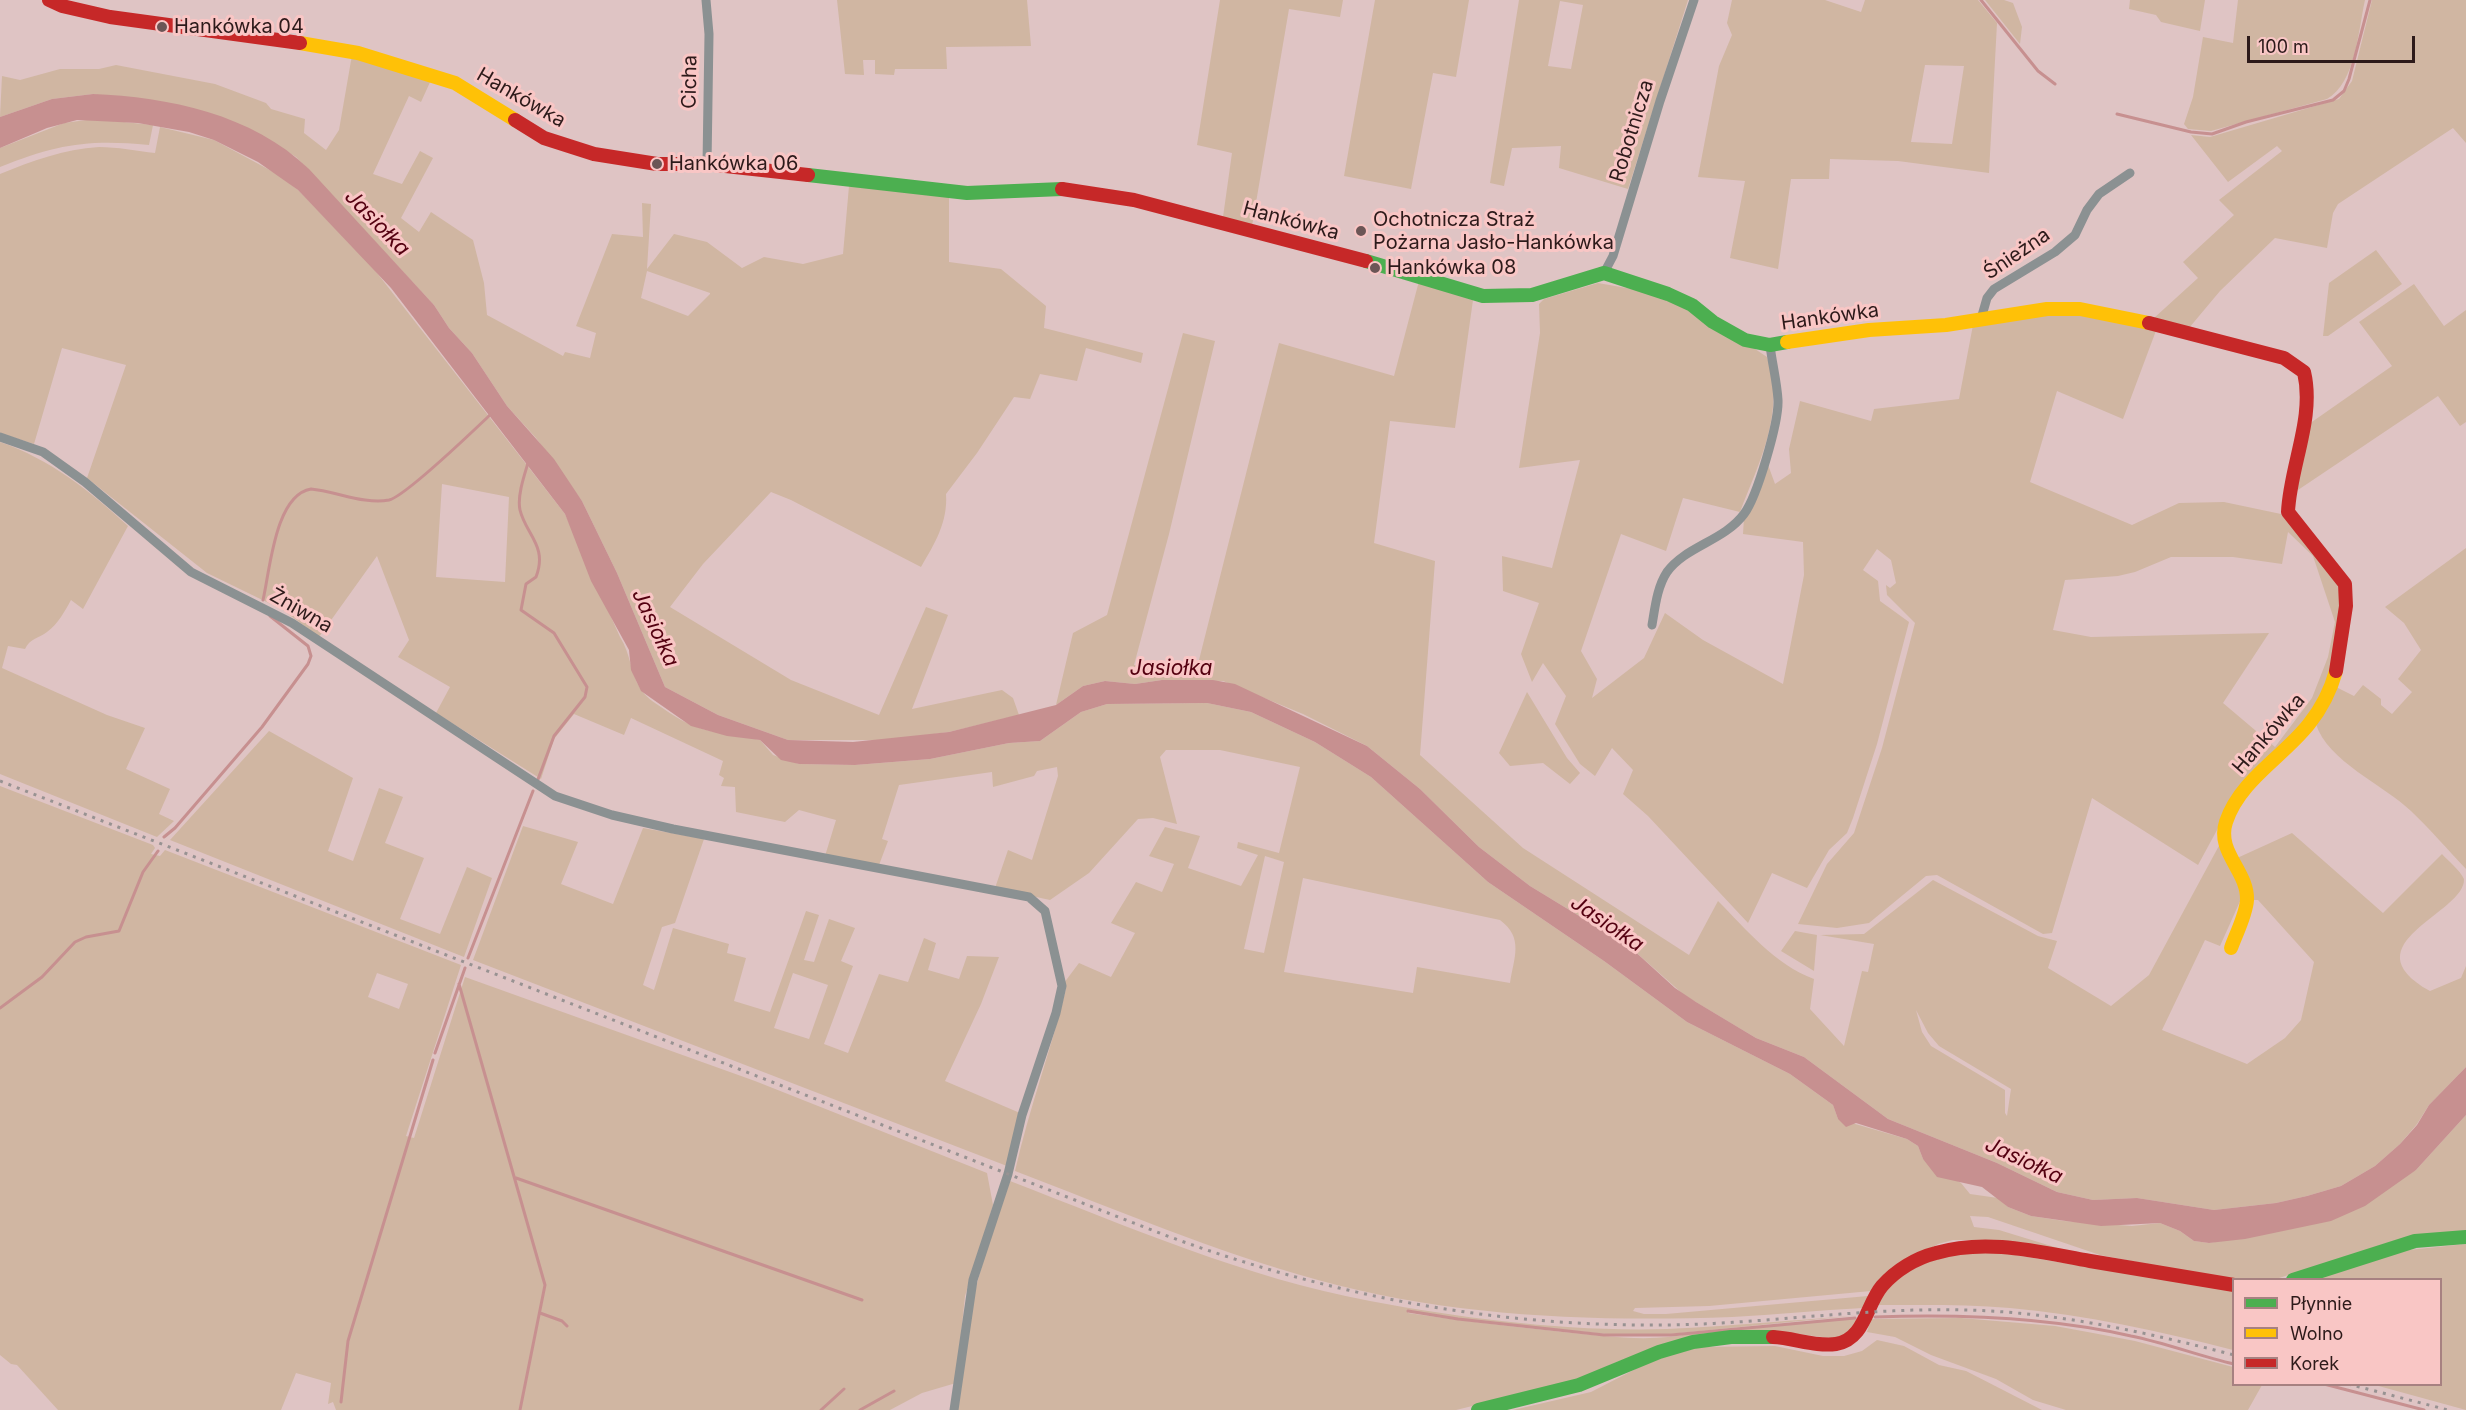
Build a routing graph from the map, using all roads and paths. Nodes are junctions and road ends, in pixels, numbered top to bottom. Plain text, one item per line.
1 (49, 0) edge
2 (706, 0) edge
3 (1694, 0) edge
4 (707, 164) junction
5 (2130, 173) dead end
6 (1604, 273) junction
7 (1981, 319) junction
8 (1770, 345) junction
9 (0, 437) edge
10 (1652, 625) dead end
11 (2231, 948) dead end
12 (2466, 1237) edge
13 (2299, 1278) edge
14 (2232, 1285) edge
15 (954, 1410) edge
16 (1478, 1410) edge

1 - 4 street, Hankówka
2 - 4 street, Cicha
3 - 6 street, Robotnicza
4 - 6 street, Hankówka
5 - 7 street, Śnieżna
6 - 8 street, Hankówka
7 - 8 street, Hankówka
7 - 11 street, Hankówka
8 - 10 street
9 - 15 street, Żniwna
12 - 13 street
14 - 16 street

